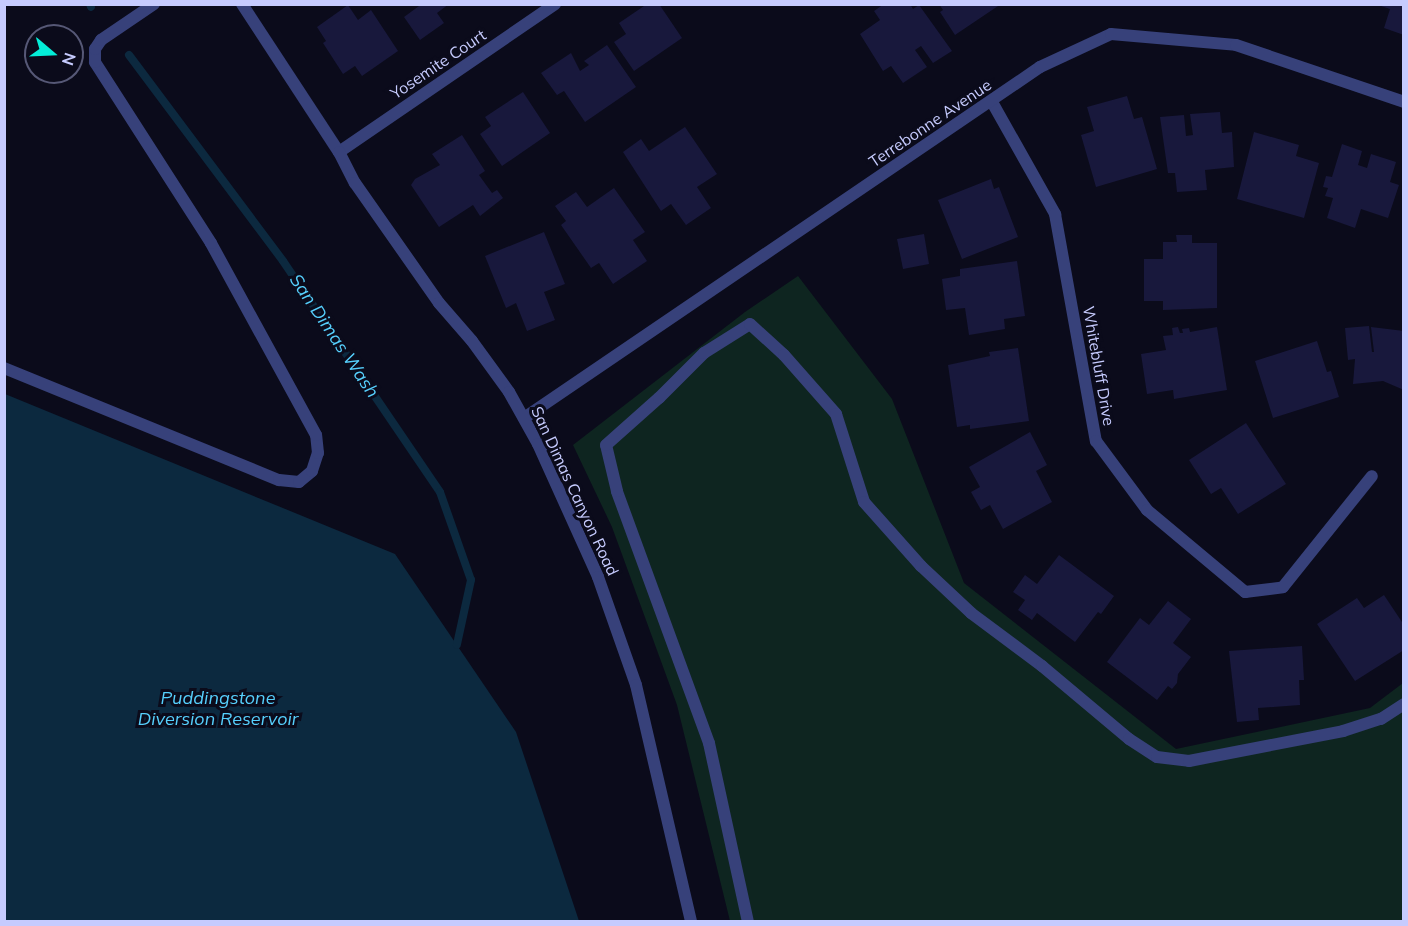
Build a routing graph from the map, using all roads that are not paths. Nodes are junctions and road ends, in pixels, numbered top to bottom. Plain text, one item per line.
1 (154, 4) edge
2 (242, 4) edge
3 (555, 4) edge
4 (992, 102) junction
5 (1404, 102) edge
6 (339, 152) junction
7 (4, 368) edge
8 (524, 418) junction
9 (1372, 476) dead end
10 (1404, 704) edge
11 (691, 921) edge
12 (748, 921) edge

1 - 7 street
2 - 6 street, San Dimas Canyon Road
3 - 6 street, Yosemite Court
4 - 5 street, Terrebonne Avenue
4 - 8 street, Terrebonne Avenue
4 - 9 street, Whitebluff Drive
6 - 8 street, San Dimas Canyon Road
8 - 11 street, San Dimas Canyon Road
10 - 12 street

